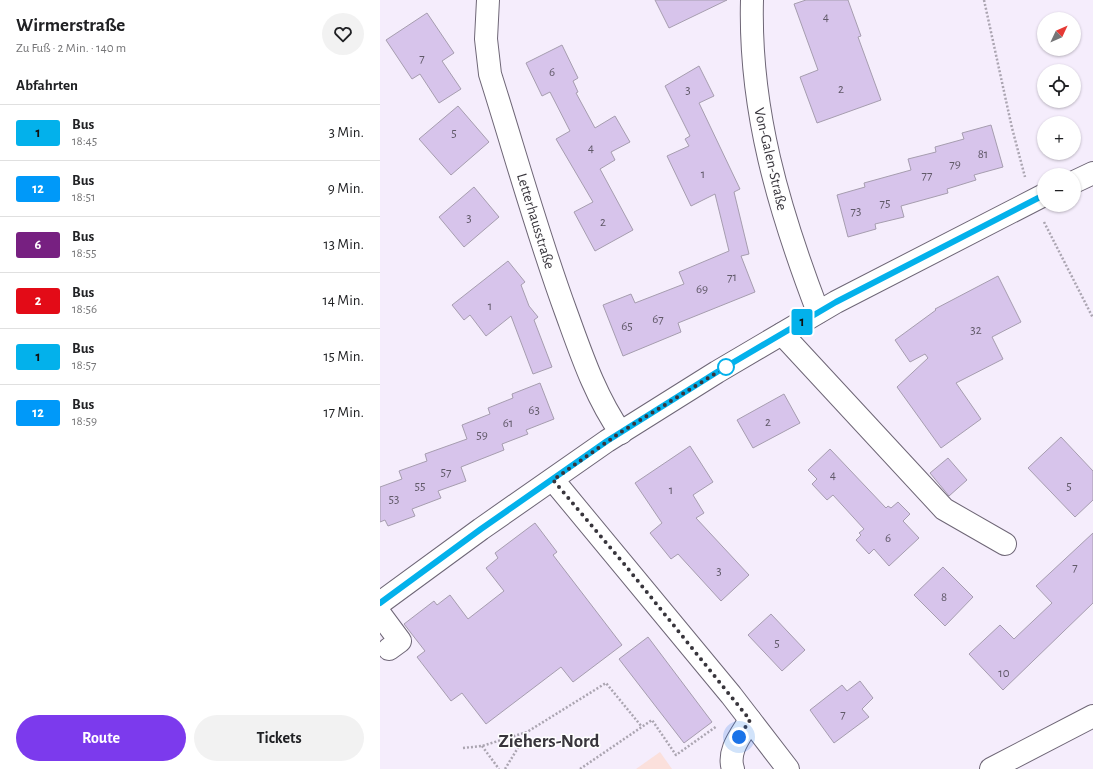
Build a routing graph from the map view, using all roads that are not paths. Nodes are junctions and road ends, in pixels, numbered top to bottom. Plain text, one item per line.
1 (488, 0) edge
2 (752, 0) edge
3 (1093, 173) edge
4 (1081, 179) edge
5 (1037, 199) edge
6 (818, 312) junction
7 (782, 334) junction
8 (621, 432) junction
9 (553, 480) junction
10 (1006, 544) dead end
11 (380, 603) edge
12 (380, 614) edge
13 (389, 649) dead end
14 (1093, 716) edge
15 (750, 720) junction
16 (733, 769) edge
17 (788, 769) edge
18 (991, 769) edge

1 - 8 street, Letterhausstraße
2 - 6 street, Von-Galen-Straße
3 - 4 street
5 - 6 street
6 - 7 street
7 - 8 street
7 - 10 street
8 - 9 street
9 - 11 street
9 - 15 street
12 - 13 street
14 - 18 street
15 - 16 street
15 - 17 street

